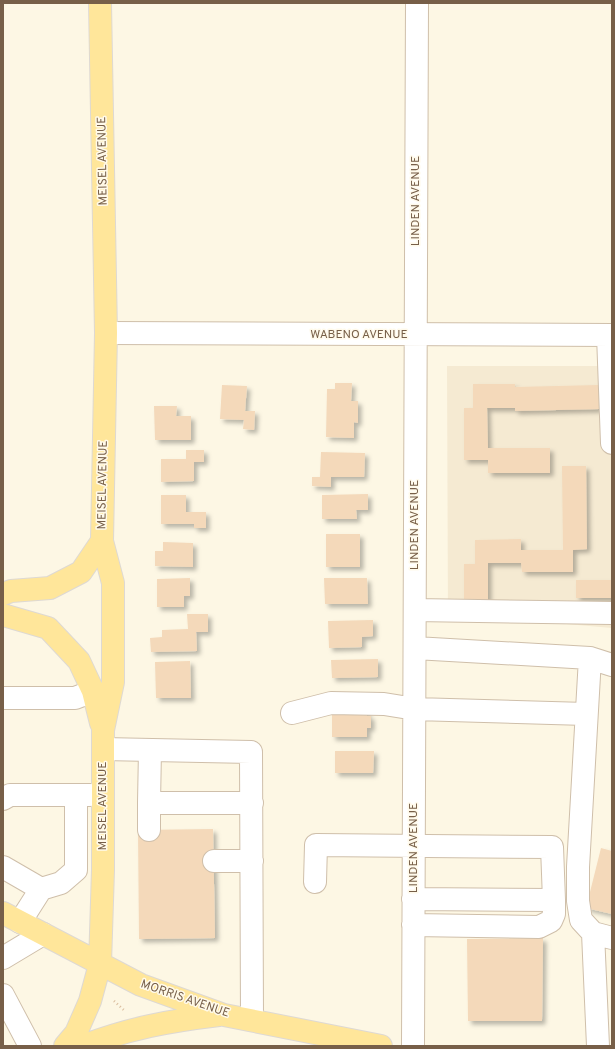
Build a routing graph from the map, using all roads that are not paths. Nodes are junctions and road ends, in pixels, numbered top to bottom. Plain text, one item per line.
1 (100, 3) edge
2 (417, 3) edge
3 (106, 333) junction
4 (415, 335) junction
5 (610, 335) edge
6 (612, 443) edge
7 (102, 541) junction
8 (3, 594) edge
9 (415, 610) junction
10 (612, 613) edge
11 (3, 615) edge
12 (415, 648) junction
13 (590, 658) junction
14 (612, 665) edge
15 (93, 691) junction
16 (3, 698) edge
17 (415, 709) junction
18 (292, 713) dead end
19 (586, 714) junction
20 (103, 739) junction
21 (150, 750) junction
22 (76, 795) junction
23 (103, 795) junction
24 (3, 799) edge
25 (150, 802) junction
26 (252, 803) junction
27 (150, 830) dead end
28 (414, 844) junction
29 (214, 861) dead end
30 (252, 861) junction
31 (3, 867) edge
32 (76, 870) junction
33 (103, 870) junction
34 (315, 882) dead end
35 (41, 889) junction
36 (414, 899) junction
37 (554, 900) junction
38 (12, 917) edge
39 (413, 925) junction
40 (44, 934) junction
41 (602, 935) edge
42 (3, 958) edge
43 (100, 964) junction
44 (3, 995) edge
45 (224, 1015) junction
46 (252, 1020) junction
47 (10, 1022) edge
48 (349, 1042) edge
49 (603, 1043) edge
50 (30, 1046) edge
51 (65, 1046) edge
52 (83, 1046) edge
53 (381, 1046) edge
54 (413, 1046) edge

1 - 3 main road, MEISEL AVENUE
2 - 4 street, LINDEN AVENUE
3 - 4 street, WABENO AVENUE
3 - 7 main road, MEISEL AVENUE
4 - 5 street, WABENO AVENUE
4 - 9 street, LINDEN AVENUE
5 - 6 street
7 - 8 main road
7 - 20 main road, MEISEL AVENUE
9 - 10 street
9 - 12 street, LINDEN AVENUE
11 - 15 main road
12 - 13 street
12 - 17 street, LINDEN AVENUE
13 - 14 street
13 - 19 street
15 - 16 street
15 - 20 main road
17 - 18 street
17 - 19 street
17 - 28 street, LINDEN AVENUE
19 - 41 street
20 - 21 street
20 - 23 main road, MEISEL AVENUE
21 - 25 street
21 - 26 street
22 - 23 street
22 - 24 street
22 - 32 street
23 - 33 main road, MEISEL AVENUE
25 - 26 street
25 - 27 street
26 - 30 street
28 - 34 street
28 - 36 street, LINDEN AVENUE
28 - 37 street
29 - 30 street
30 - 46 street
31 - 35 street
32 - 33 street
32 - 35 street
33 - 43 main road, MEISEL AVENUE
35 - 38 street
36 - 37 street
36 - 39 street, LINDEN AVENUE
37 - 39 street
38 - 40 main road, MORRIS AVENUE
39 - 54 street, LINDEN AVENUE
40 - 42 street
40 - 43 main road, MORRIS AVENUE
41 - 49 street
43 - 45 main road, MORRIS AVENUE
43 - 51 main road, MEISEL AVENUE
44 - 47 street
45 - 46 main road, MORRIS AVENUE
45 - 52 main road
46 - 48 main road, MORRIS AVENUE
47 - 50 street
48 - 53 main road, MORRIS AVENUE

